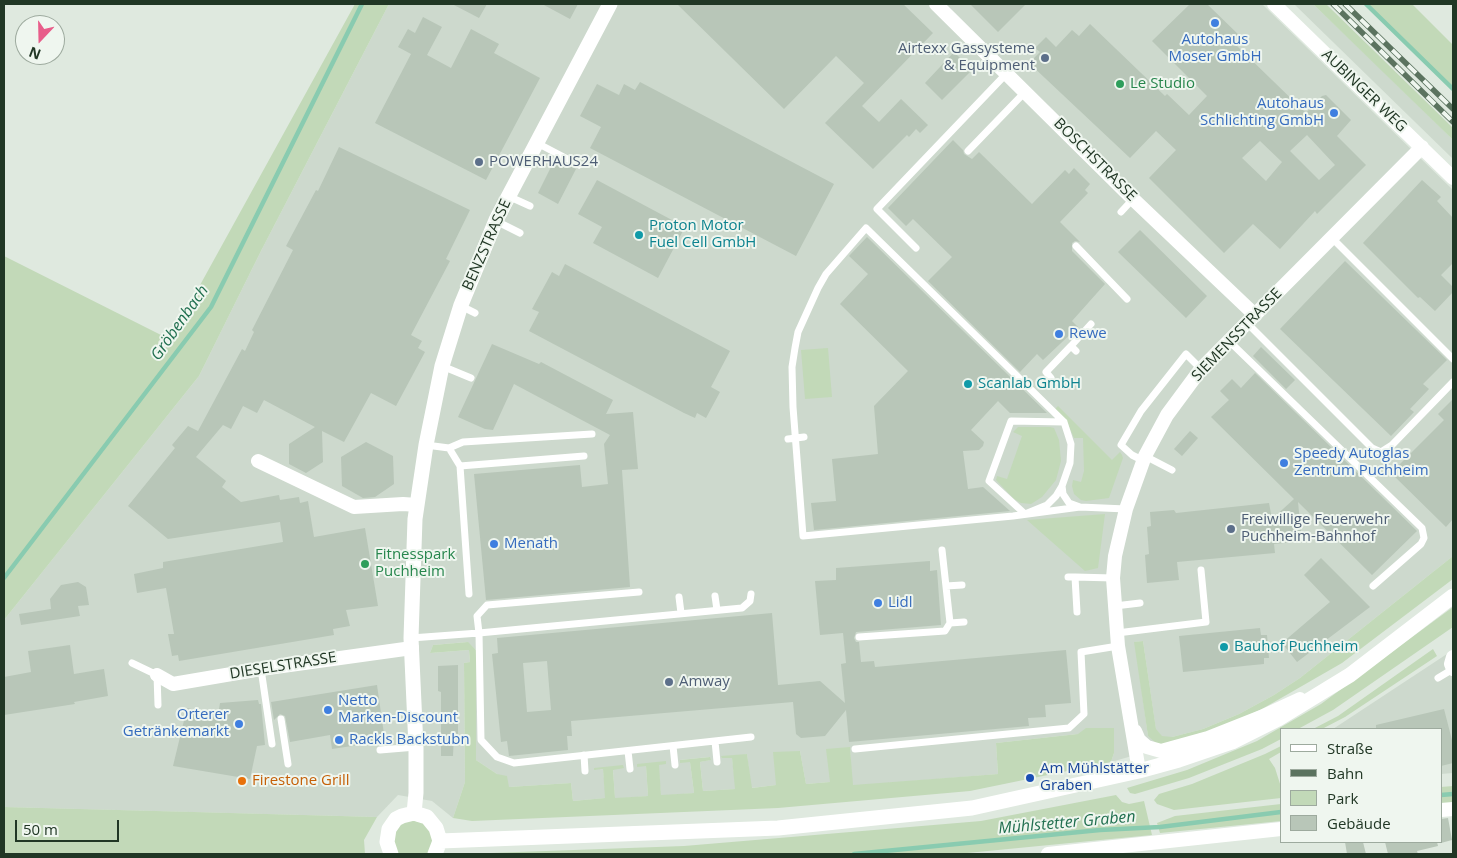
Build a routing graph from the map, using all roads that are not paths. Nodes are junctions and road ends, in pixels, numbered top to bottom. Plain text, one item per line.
1 (610, 4) edge
2 (936, 4) edge
3 (1274, 4) edge
4 (1007, 73) junction
5 (1026, 91) junction
6 (537, 142) junction
7 (1422, 147) junction
8 (968, 152) dead end
9 (579, 165) dead end
10 (1453, 178) edge
11 (508, 196) junction
12 (1134, 199) junction
13 (530, 206) dead end
14 (1121, 212) dead end
15 (496, 220) junction
16 (520, 233) dead end
17 (1332, 238) junction
18 (1076, 246) dead end
19 (916, 248) dead end
20 (1128, 299) dead end
21 (461, 305) junction
22 (475, 313) dead end
23 (1251, 319) junction
24 (1091, 324) dead end
25 (1229, 341) junction
26 (1453, 359) edge
27 (442, 366) junction
28 (1201, 369) junction
29 (470, 378) dead end
30 (1052, 378) dead end
31 (1453, 382) edge
32 (1064, 422) junction
33 (592, 434) dead end
34 (804, 437) dead end
35 (792, 438) junction
36 (426, 445) junction
37 (449, 448) junction
38 (584, 456) dead end
39 (1144, 459) junction
40 (258, 461) dead end
41 (460, 466) junction
42 (1172, 470) dead end
43 (1062, 486) junction
44 (417, 505) junction
45 (1080, 507) junction
46 (1126, 509) junction
47 (1025, 514) junction
48 (942, 550) dead end
49 (1201, 570) dead end
50 (1113, 578) junction
51 (962, 585) dead end
52 (946, 586) junction
53 (1373, 586) dead end
54 (638, 592) dead end
55 (469, 594) dead end
56 (751, 594) dead end
57 (716, 596) dead end
58 (1453, 596) edge
59 (680, 598) dead end
60 (1140, 604) dead end
61 (1115, 606) junction
62 (717, 610) junction
63 (1077, 612) dead end
64 (681, 613) junction
65 (964, 622) dead end
66 (950, 623) junction
67 (479, 633) junction
68 (859, 637) dead end
69 (1118, 640) junction
70 (411, 643) junction
71 (1453, 657) edge
72 (136, 662) dead end
73 (261, 669) junction
74 (1453, 669) edge
75 (157, 675) junction
76 (1350, 675) junction
77 (1438, 678) dead end
78 (158, 705) dead end
79 (281, 719) dead end
80 (1132, 725) junction
81 (751, 737) dead end
82 (715, 741) junction
83 (272, 744) dead end
84 (674, 746) junction
85 (416, 747) junction
86 (855, 749) dead end
87 (380, 750) dead end
88 (628, 751) junction
89 (584, 755) junction
90 (717, 762) dead end
91 (288, 764) dead end
92 (675, 765) dead end
93 (630, 769) dead end
94 (1139, 771) junction
95 (585, 772) dead end
96 (414, 813) junction
97 (1280, 828) edge
98 (437, 848) edge
99 (1157, 848) edge
100 (391, 854) edge
101 (1048, 854) edge

1 - 6 street, BENZSTRASSE
2 - 4 street, BOSCHSTRASSE
3 - 7 street, AUBINGER WEG
4 - 5 street, BOSCHSTRASSE
4 - 19 lane
5 - 8 lane
5 - 12 street, BOSCHSTRASSE
6 - 9 lane
6 - 11 street, BENZSTRASSE
7 - 10 street, AUBINGER WEG
7 - 17 street, SIEMENSSTRASSE
11 - 13 lane
11 - 15 street, BENZSTRASSE
12 - 14 lane
12 - 23 street, BOSCHSTRASSE
15 - 16 lane
15 - 21 street, BENZSTRASSE
17 - 23 street, SIEMENSSTRASSE
17 - 26 lane
18 - 20 lane
21 - 22 lane
21 - 27 street, BENZSTRASSE
23 - 25 street, SIEMENSSTRASSE
23 - 31 lane
24 - 30 lane
25 - 28 street, SIEMENSSTRASSE
25 - 53 lane
27 - 29 lane
27 - 36 street, BENZSTRASSE
28 - 39 street, SIEMENSSTRASSE
28 - 39 lane
32 - 35 lane
32 - 43 lane
32 - 47 lane
33 - 37 lane
34 - 35 lane
35 - 47 lane
36 - 37 lane
36 - 44 street, BENZSTRASSE
37 - 41 lane
38 - 41 lane
39 - 42 lane
39 - 46 street, SIEMENSSTRASSE
40 - 44 street
41 - 55 lane
43 - 45 lane
43 - 47 lane
44 - 70 street, BENZSTRASSE
45 - 46 lane
45 - 47 lane
46 - 50 street, SIEMENSSTRASSE
48 - 52 lane
49 - 69 lane
50 - 61 street, SIEMENSSTRASSE
50 - 63 lane
51 - 52 lane
52 - 66 lane
54 - 67 lane
56 - 62 lane
57 - 62 lane
58 - 76 street
59 - 64 lane
60 - 61 lane
61 - 69 street, SIEMENSSTRASSE
62 - 64 lane
64 - 67 lane
65 - 66 lane
66 - 68 lane
67 - 70 lane
67 - 89 lane
69 - 80 street, SIEMENSSTRASSE
69 - 86 lane
70 - 73 street, DIESELSTRASSE
70 - 85 street, BENZSTRASSE
71 - 74 street
72 - 75 lane
73 - 75 street, DIESELSTRASSE
73 - 83 lane
74 - 77 lane
75 - 78 lane
76 - 80 street
76 - 94 street
79 - 91 lane
80 - 94 street, SIEMENSSTRASSE
81 - 82 lane
82 - 84 lane
82 - 90 lane
84 - 88 lane
84 - 92 lane
85 - 87 lane
85 - 96 street, BENZSTRASSE
88 - 89 lane
88 - 93 lane
89 - 95 lane
94 - 98 street
96 - 98 street
96 - 100 street
97 - 99 street
99 - 101 street

